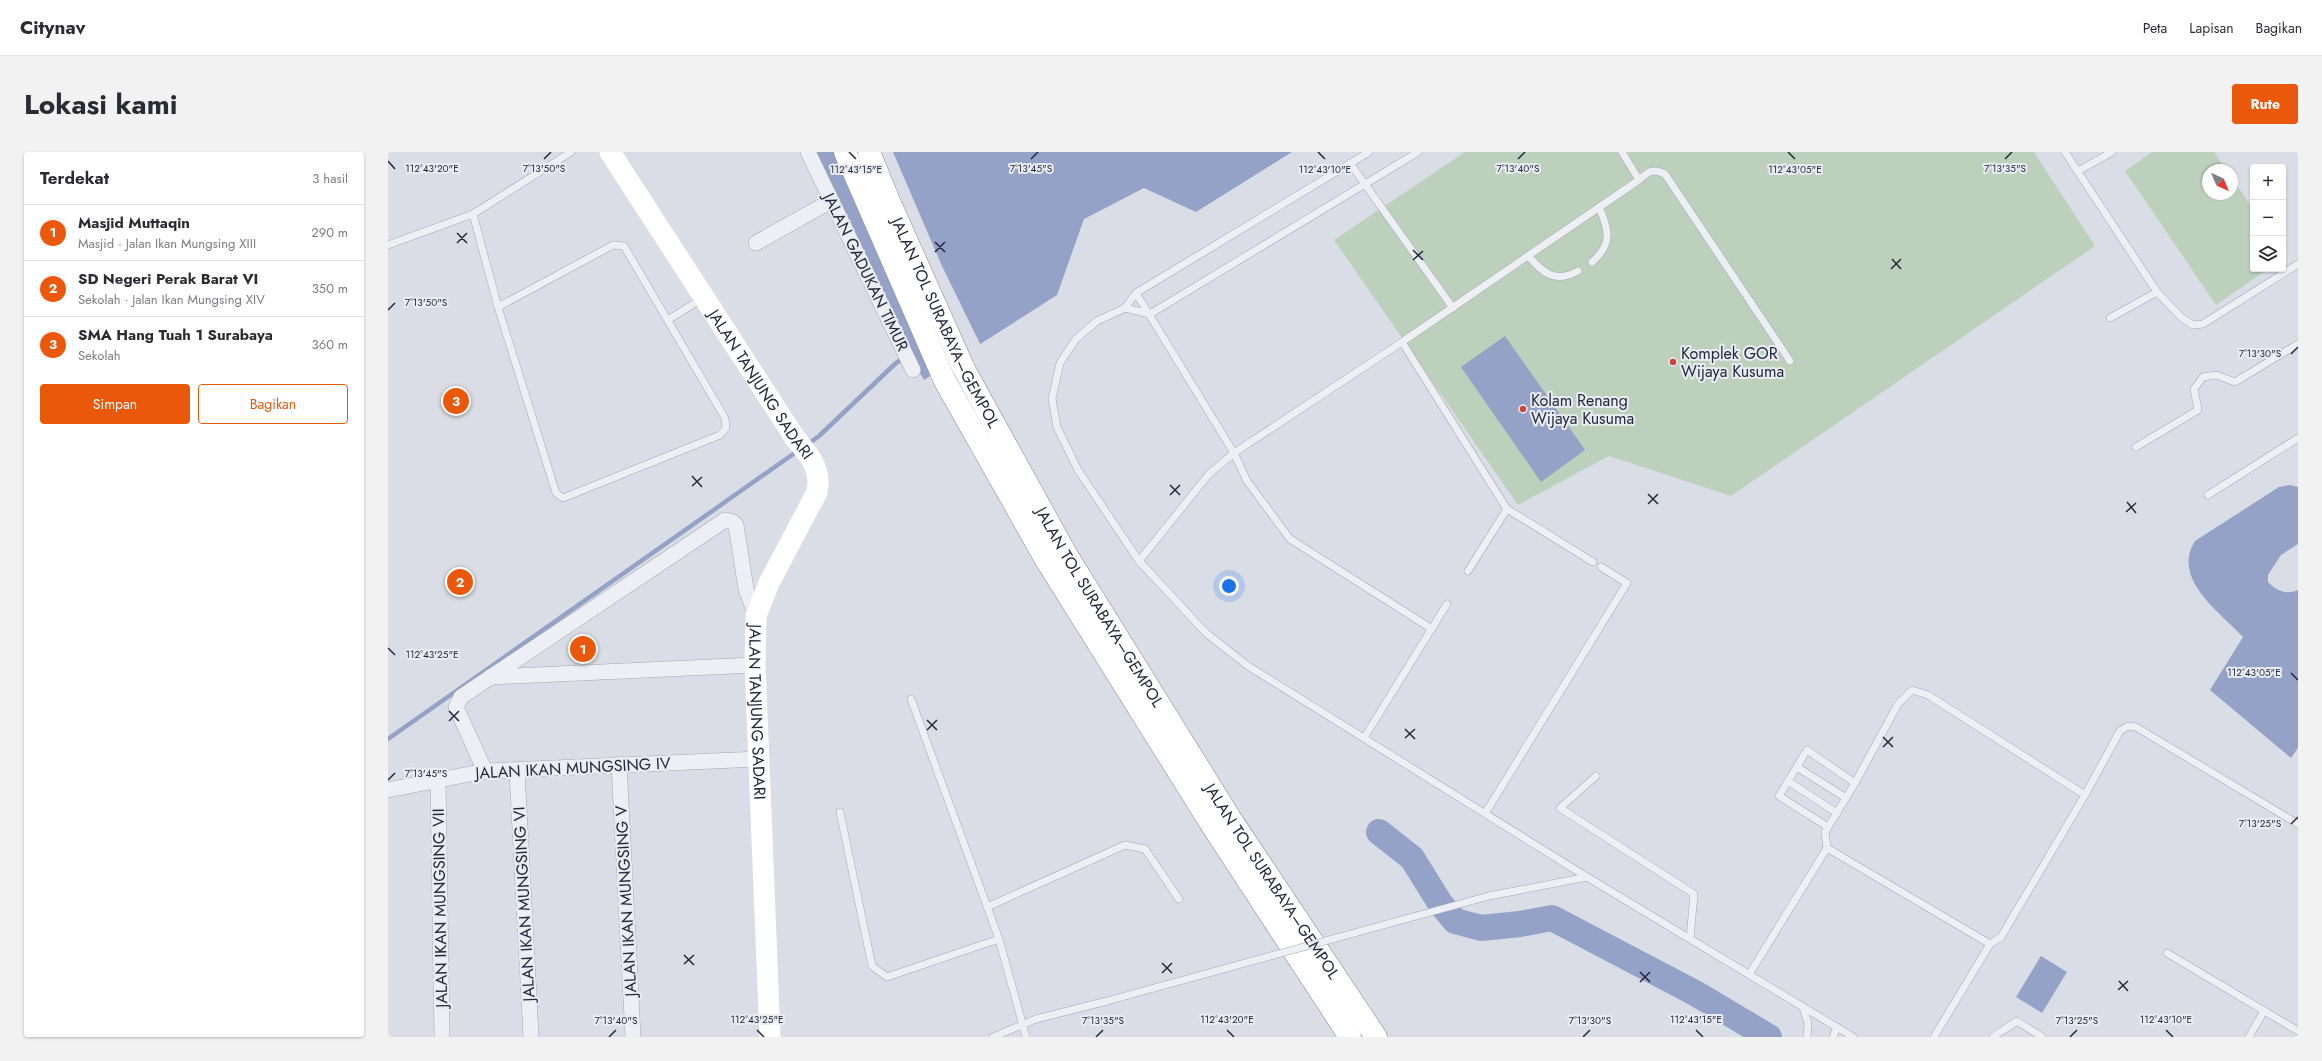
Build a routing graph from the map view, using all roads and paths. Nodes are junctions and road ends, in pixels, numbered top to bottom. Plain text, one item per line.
1 (571, 152) edge
2 (610, 152) edge
3 (808, 152) edge
4 (845, 152) edge
5 (869, 152) edge
6 (1369, 152) edge
7 (1418, 152) edge
8 (1622, 152) edge
9 (2065, 152) edge
10 (2112, 152) edge
11 (1350, 163) junction
12 (2078, 171) junction
13 (1639, 180) junction
14 (1366, 185) junction
15 (831, 201) junction
16 (1599, 208) junction
17 (473, 214) junction
18 (756, 243) dead end
19 (388, 245) edge
20 (1528, 256) junction
21 (1592, 262) dead end
22 (2298, 264) edge
23 (1578, 271) dead end
24 (2157, 292) junction
25 (1136, 293) junction
26 (704, 296) junction
27 (498, 307) junction
28 (1125, 308) junction
29 (1453, 308) junction
30 (1150, 314) junction
31 (2110, 318) dead end
32 (668, 320) junction
33 (1402, 342) junction
34 (2298, 344) edge
35 (1790, 361) dead end
36 (910, 362) dead end
37 (2298, 438) edge
38 (2136, 447) dead end
39 (1234, 453) junction
40 (2208, 495) dead end
41 (1507, 509) junction
42 (1139, 561) junction
43 (1593, 562) dead end
44 (1601, 567) dead end
45 (1468, 571) dead end
46 (1447, 604) dead end
47 (756, 616) junction
48 (1432, 629) junction
49 (755, 665) junction
50 (489, 678) junction
51 (911, 699) dead end
52 (1364, 738) junction
53 (759, 759) junction
54 (619, 764) junction
55 (1797, 767) junction
56 (485, 771) junction
57 (517, 771) junction
58 (1596, 776) dead end
59 (438, 779) junction
60 (1788, 781) junction
61 (1855, 782) junction
62 (388, 790) edge
63 (2085, 795) junction
64 (1846, 798) junction
65 (840, 812) dead end
66 (1486, 812) junction
67 (1837, 813) junction
68 (2298, 824) edge
69 (1828, 827) junction
70 (1827, 848) junction
71 (1588, 877) junction
72 (1179, 898) dead end
73 (988, 907) junction
74 (1690, 938) junction
75 (999, 940) junction
76 (1990, 944) junction
77 (2167, 953) dead end
78 (1750, 973) junction
79 (1803, 1007) junction
80 (2264, 1011) junction
81 (1023, 1024) junction
82 (1837, 1027) junction
83 (2298, 1031) edge
84 (442, 1037) edge
85 (531, 1037) edge
86 (633, 1037) edge
87 (770, 1037) edge
88 (992, 1037) edge
89 (1026, 1037) edge
90 (1350, 1037) edge
91 (1376, 1037) edge
92 (1807, 1037) edge
93 (1833, 1037) edge
94 (1853, 1037) edge
95 (1934, 1037) edge
96 (1993, 1037) edge
97 (2042, 1037) edge
98 (2249, 1037) edge

1 - 17 lane
2 - 26 street, JALAN TANJUNG SADARI
3 - 15 street, JALAN GADUKAN TIMUR
4 - 90 highway, JALAN TOL SURABAYA–GEMPOL
5 - 91 highway, JALAN TOL SURABAYA–GEMPOL
6 - 11 lane
7 - 14 lane
8 - 13 lane
9 - 12 lane
10 - 12 lane
11 - 14 lane
11 - 25 lane
12 - 24 lane
13 - 16 lane
13 - 35 lane
14 - 29 lane
14 - 30 lane
15 - 18 street
15 - 36 street, JALAN GADUKAN TIMUR
16 - 20 lane
16 - 21 lane
17 - 19 lane
17 - 27 lane
20 - 23 lane
20 - 29 lane
22 - 24 lane
24 - 31 lane
25 - 28 lane
25 - 30 lane
26 - 32 lane
26 - 47 street, JALAN TANJUNG SADARI
27 - 32 lane
27 - 32 lane
28 - 30 lane
28 - 42 lane
29 - 33 lane
30 - 39 lane
33 - 39 lane
33 - 41 lane
34 - 38 lane
37 - 40 lane
39 - 42 lane
39 - 48 lane
41 - 43 lane
41 - 45 lane
42 - 52 lane
44 - 66 lane
46 - 48 lane
47 - 49 street, JALAN TANJUNG SADARI
47 - 50 street
48 - 52 lane
49 - 50 street
49 - 53 street, JALAN TANJUNG SADARI
50 - 56 street
51 - 73 lane
52 - 66 lane
53 - 54 street, JALAN IKAN MUNGSING IV
53 - 87 street, JALAN TANJUNG SADARI
54 - 57 street, JALAN IKAN MUNGSING IV
54 - 86 street, JALAN IKAN MUNGSING V
55 - 60 lane
55 - 61 lane
55 - 64 lane
56 - 57 street, JALAN IKAN MUNGSING IV
56 - 59 street, JALAN IKAN MUNGSING IV
57 - 85 street, JALAN IKAN MUNGSING VI
58 - 74 lane
59 - 62 street, JALAN IKAN MUNGSING IV
59 - 84 street, JALAN IKAN MUNGSING VII
60 - 67 lane
60 - 69 lane
61 - 63 lane
61 - 64 lane
63 - 68 lane
63 - 76 lane
64 - 67 lane
65 - 75 lane
66 - 71 lane
67 - 69 lane
69 - 70 lane
70 - 76 lane
70 - 78 lane
71 - 74 lane
71 - 81 lane, bridge
72 - 73 lane
73 - 75 lane
74 - 78 lane
75 - 81 lane
76 - 95 lane
77 - 80 lane
78 - 79 lane
79 - 82 lane
79 - 92 lane
80 - 83 lane
80 - 98 lane
81 - 88 lane
81 - 89 lane
82 - 93 lane
82 - 94 lane
96 - 97 lane

